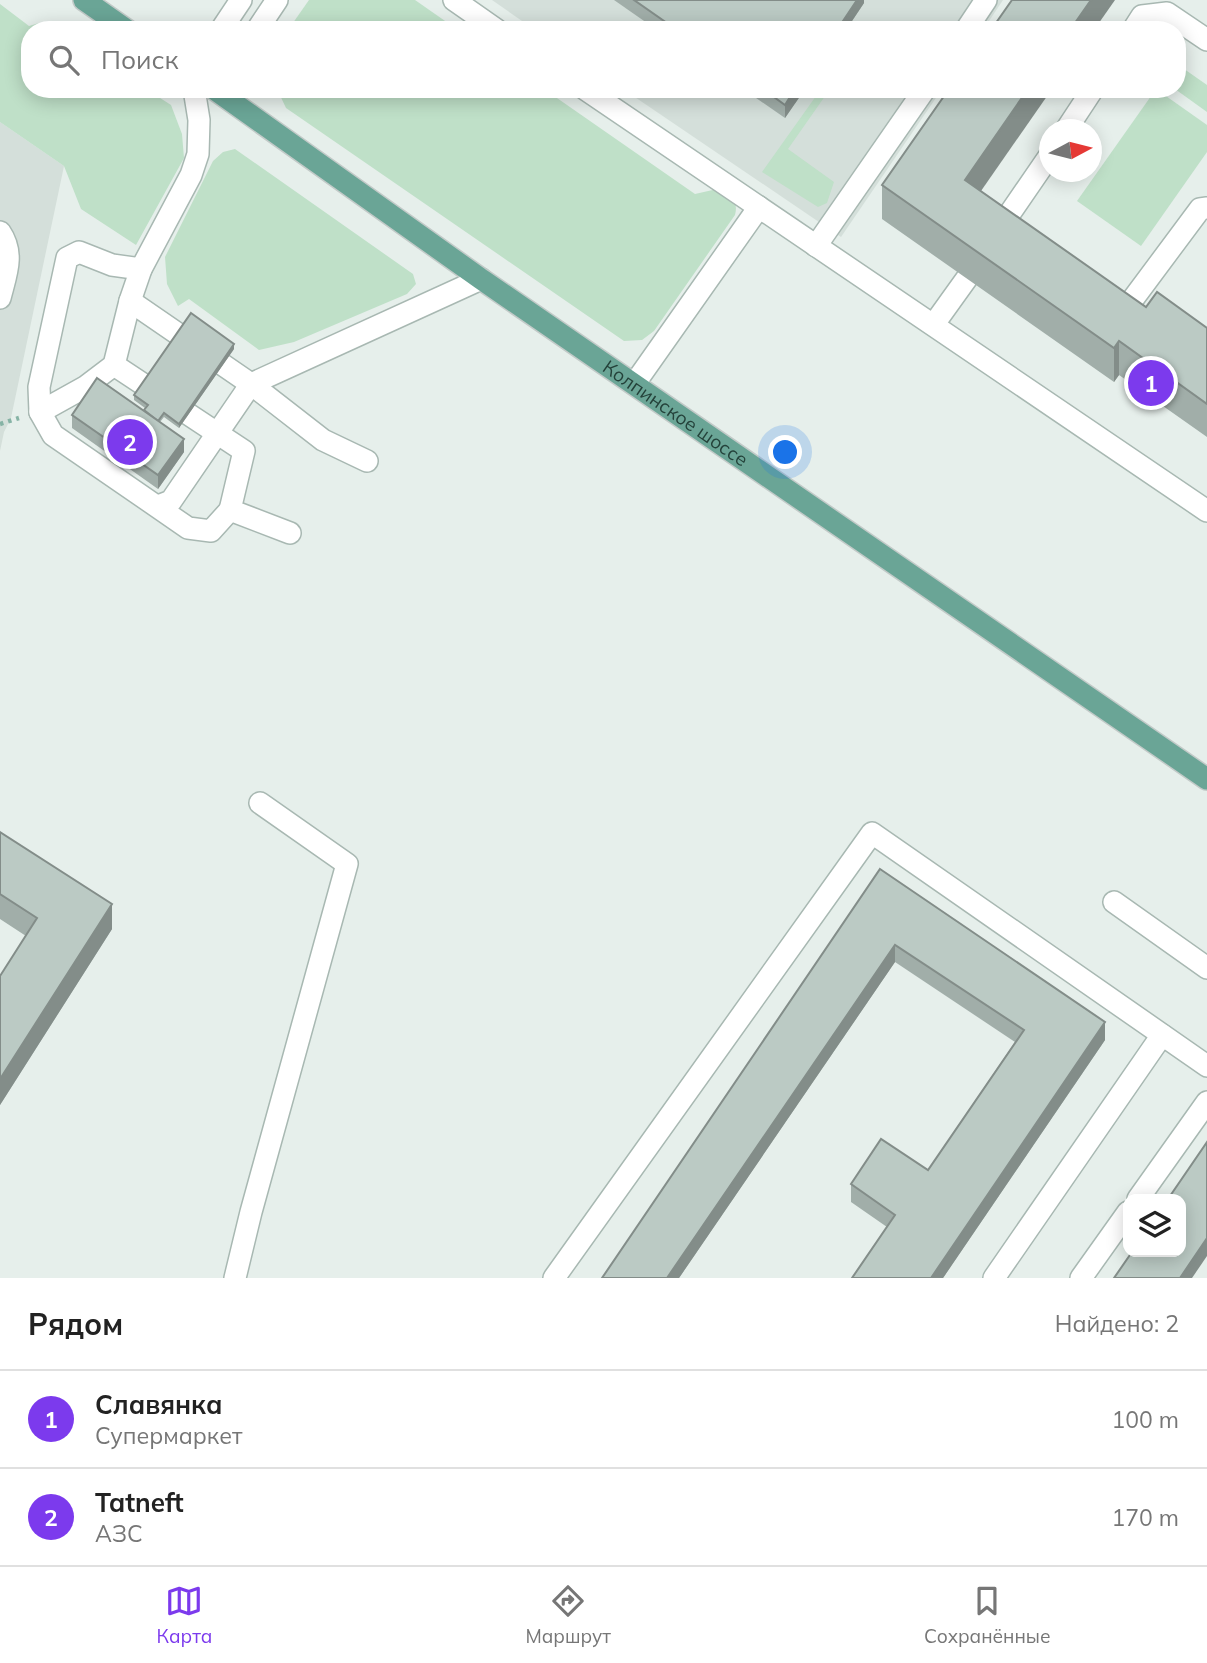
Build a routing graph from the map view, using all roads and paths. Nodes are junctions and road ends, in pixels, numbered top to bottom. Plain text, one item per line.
1 (84, 0) edge
2 (241, 0) edge
3 (277, 0) edge
4 (454, 0) edge
5 (986, 0) edge
6 (477, 7) edge
7 (114, 21) edge
8 (227, 21) edge
9 (263, 21) edge
10 (489, 21) edge
11 (972, 21) edge
12 (1139, 21) edge
13 (1179, 21) edge
14 (1186, 26) edge
15 (1207, 40) edge
16 (207, 98) edge
17 (221, 98) edge
18 (612, 98) edge
19 (919, 98) edge
20 (1087, 98) edge
21 (1073, 119) edge
22 (1039, 173) edge
23 (759, 207) junction
24 (1207, 208) edge
25 (0, 232) edge
26 (996, 235) edge
27 (816, 246) junction
28 (141, 270) junction
29 (967, 278) edge
30 (481, 279) junction
31 (1111, 284) edge
32 (0, 298) edge
33 (1133, 299) junction
34 (130, 301) junction
35 (1152, 312) edge
36 (934, 324) junction
37 (114, 365) junction
38 (635, 383) junction
39 (251, 384) junction
40 (40, 412) junction
41 (217, 435) junction
42 (367, 461) dead end
43 (158, 506) junction
44 (230, 510) junction
45 (1207, 511) edge
46 (290, 533) dead end
47 (1207, 779) edge
48 (260, 803) dead end
49 (1114, 902) dead end
50 (1207, 968) edge
51 (1162, 1035) junction
52 (1207, 1066) edge
53 (1207, 1102) edge
54 (1142, 1194) edge
55 (1123, 1219) edge
56 (234, 1278) edge
57 (554, 1278) edge
58 (994, 1278) edge
59 (1081, 1278) edge

1 - 7 main road
2 - 8 street
3 - 9 street
4 - 6 street
5 - 11 street
6 - 10 street
12 - 13 street
14 - 15 street
16 - 28 street
17 - 30 main road, Колпинское шоссе
18 - 23 street
19 - 27 street
20 - 21 street
22 - 26 street
23 - 27 street
23 - 38 street
24 - 33 street
25 - 32 street
27 - 36 street
28 - 34 street
28 - 40 street
29 - 36 street
30 - 38 main road, Колпинское шоссе
30 - 39 street
31 - 33 street
33 - 35 street
34 - 37 street
34 - 39 street
36 - 45 street
37 - 40 street
37 - 41 street
38 - 47 main road, Колпинское шоссе
39 - 41 street
39 - 42 street
40 - 43 street
41 - 43 street
41 - 44 street
43 - 44 street
44 - 46 street
48 - 56 street
49 - 50 street
51 - 52 street
51 - 57 street
51 - 58 street
53 - 54 street
55 - 59 street

